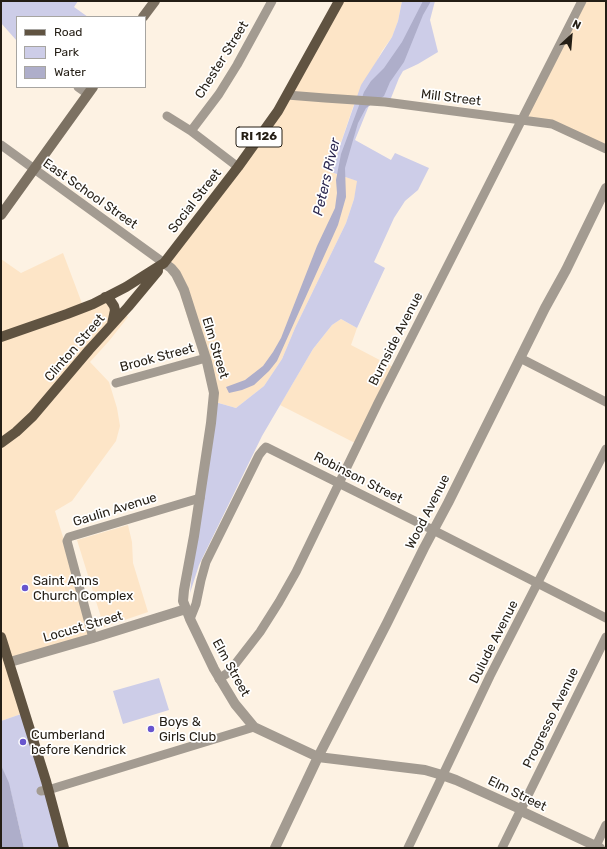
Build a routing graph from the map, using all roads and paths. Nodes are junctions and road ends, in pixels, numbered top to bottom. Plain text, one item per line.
1 (155, 1) edge
2 (272, 1) edge
3 (339, 1) edge
4 (582, 1) edge
5 (144, 16) edge
6 (90, 91) edge
7 (287, 94) junction
8 (167, 116) dead end
9 (521, 120) junction
10 (191, 131) junction
11 (1, 145) edge
12 (606, 149) edge
13 (238, 167) junction
14 (33, 169) junction
15 (606, 188) edge
16 (1, 215) edge
17 (164, 263) junction
18 (105, 297) junction
19 (112, 324) junction
20 (1, 337) edge
21 (206, 358) junction
22 (520, 358) junction
23 (116, 383) dead end
24 (606, 402) edge
25 (1, 443) edge
26 (606, 449) edge
27 (339, 483) junction
28 (200, 498) junction
29 (433, 530) junction
30 (538, 583) junction
31 (188, 614) junction
32 (606, 618) edge
33 (1, 637) edge
34 (606, 637) edge
35 (93, 638) junction
36 (10, 662) junction
37 (219, 679) junction
38 (254, 727) junction
39 (318, 757) junction
40 (442, 775) junction
41 (45, 791) junction
42 (521, 811) junction
43 (606, 825) edge
44 (597, 847) edge
45 (64, 848) edge
46 (275, 848) edge
47 (408, 848) edge
48 (502, 848) edge

1 - 5 main road
2 - 10 street, Chester Street
3 - 7 main road, Social Street / RI 126
4 - 9 street, Burnside Avenue
6 - 14 main road
7 - 9 street, Mill Street
7 - 13 main road, Social Street / RI 126
8 - 10 street
9 - 12 street, Mill Street
9 - 27 street, Burnside Avenue
10 - 13 street
11 - 14 street, East School Street
13 - 17 main road, Social Street / RI 126
14 - 16 main road
14 - 17 street, East School Street
15 - 22 street, Wood Avenue
17 - 18 main road, Social Street / RI 126
17 - 19 main road, Clinton Street / RI 126
17 - 21 street, Elm Street
18 - 19 main road
18 - 20 main road, Social Street / RI 126
19 - 25 main road, Clinton Street / RI 126
21 - 23 street, Brook Street
21 - 28 street, Elm Street
22 - 24 street
22 - 29 street, Wood Avenue
26 - 30 street, Dulude Avenue
27 - 29 street, Robinson Street
27 - 31 street, Robinson Street
27 - 37 street, Burnside Avenue
28 - 31 street, Elm Street
28 - 35 street, Gaulin Avenue
29 - 30 street, Robinson Street
29 - 39 street, Wood Avenue
30 - 32 street, Robinson Street
30 - 40 street, Dulude Avenue
31 - 35 street, Locust Street
31 - 37 street, Elm Street
33 - 36 main road
34 - 42 street, Progresso Avenue
35 - 36 street, Locust Street
36 - 41 main road
37 - 38 street, Elm Street
38 - 39 street, Elm Street
38 - 41 street
39 - 40 street, Elm Street
39 - 46 street, Wood Avenue
40 - 42 street, Elm Street
40 - 47 street, Dulude Avenue
41 - 45 main road
42 - 44 street, Elm Street
42 - 48 street, Progresso Avenue
43 - 44 street

